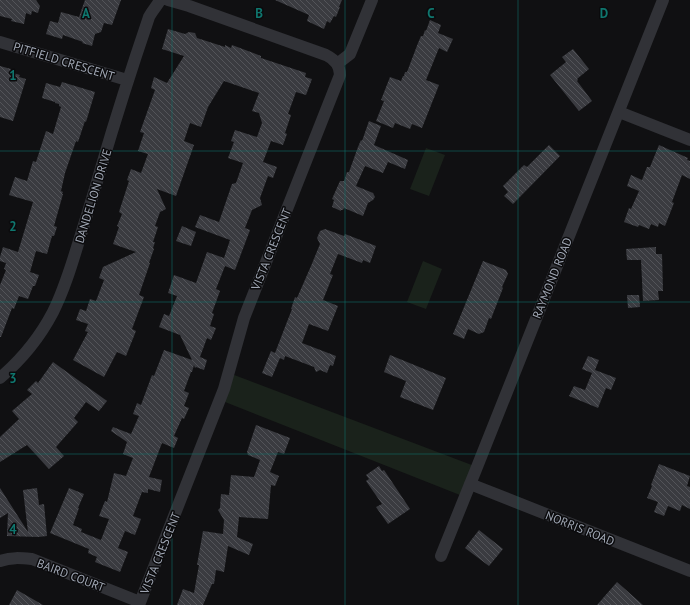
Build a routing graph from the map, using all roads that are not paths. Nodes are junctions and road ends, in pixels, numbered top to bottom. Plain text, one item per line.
1 (160, 0) edge
2 (168, 0) edge
3 (372, 0) edge
4 (663, 0) edge
5 (0, 42) edge
6 (337, 64) junction
7 (127, 80) junction
8 (619, 112) junction
9 (690, 140) edge
10 (0, 378) edge
11 (470, 484) junction
12 (441, 556) dead end
13 (0, 561) edge
14 (690, 571) edge
15 (140, 603) edge

1 - 7 street, DANDELION DRIVE
2 - 6 street
3 - 6 street
4 - 8 street, RAYMOND ROAD
5 - 7 street, PITFIELD CRESCENT
6 - 15 street, VISTA CRESCENT
7 - 10 street, DANDELION DRIVE
8 - 9 street
8 - 11 street, RAYMOND ROAD
11 - 12 street, RAYMOND ROAD
11 - 14 street, NORRIS ROAD
13 - 15 street, BAIRD COURT

